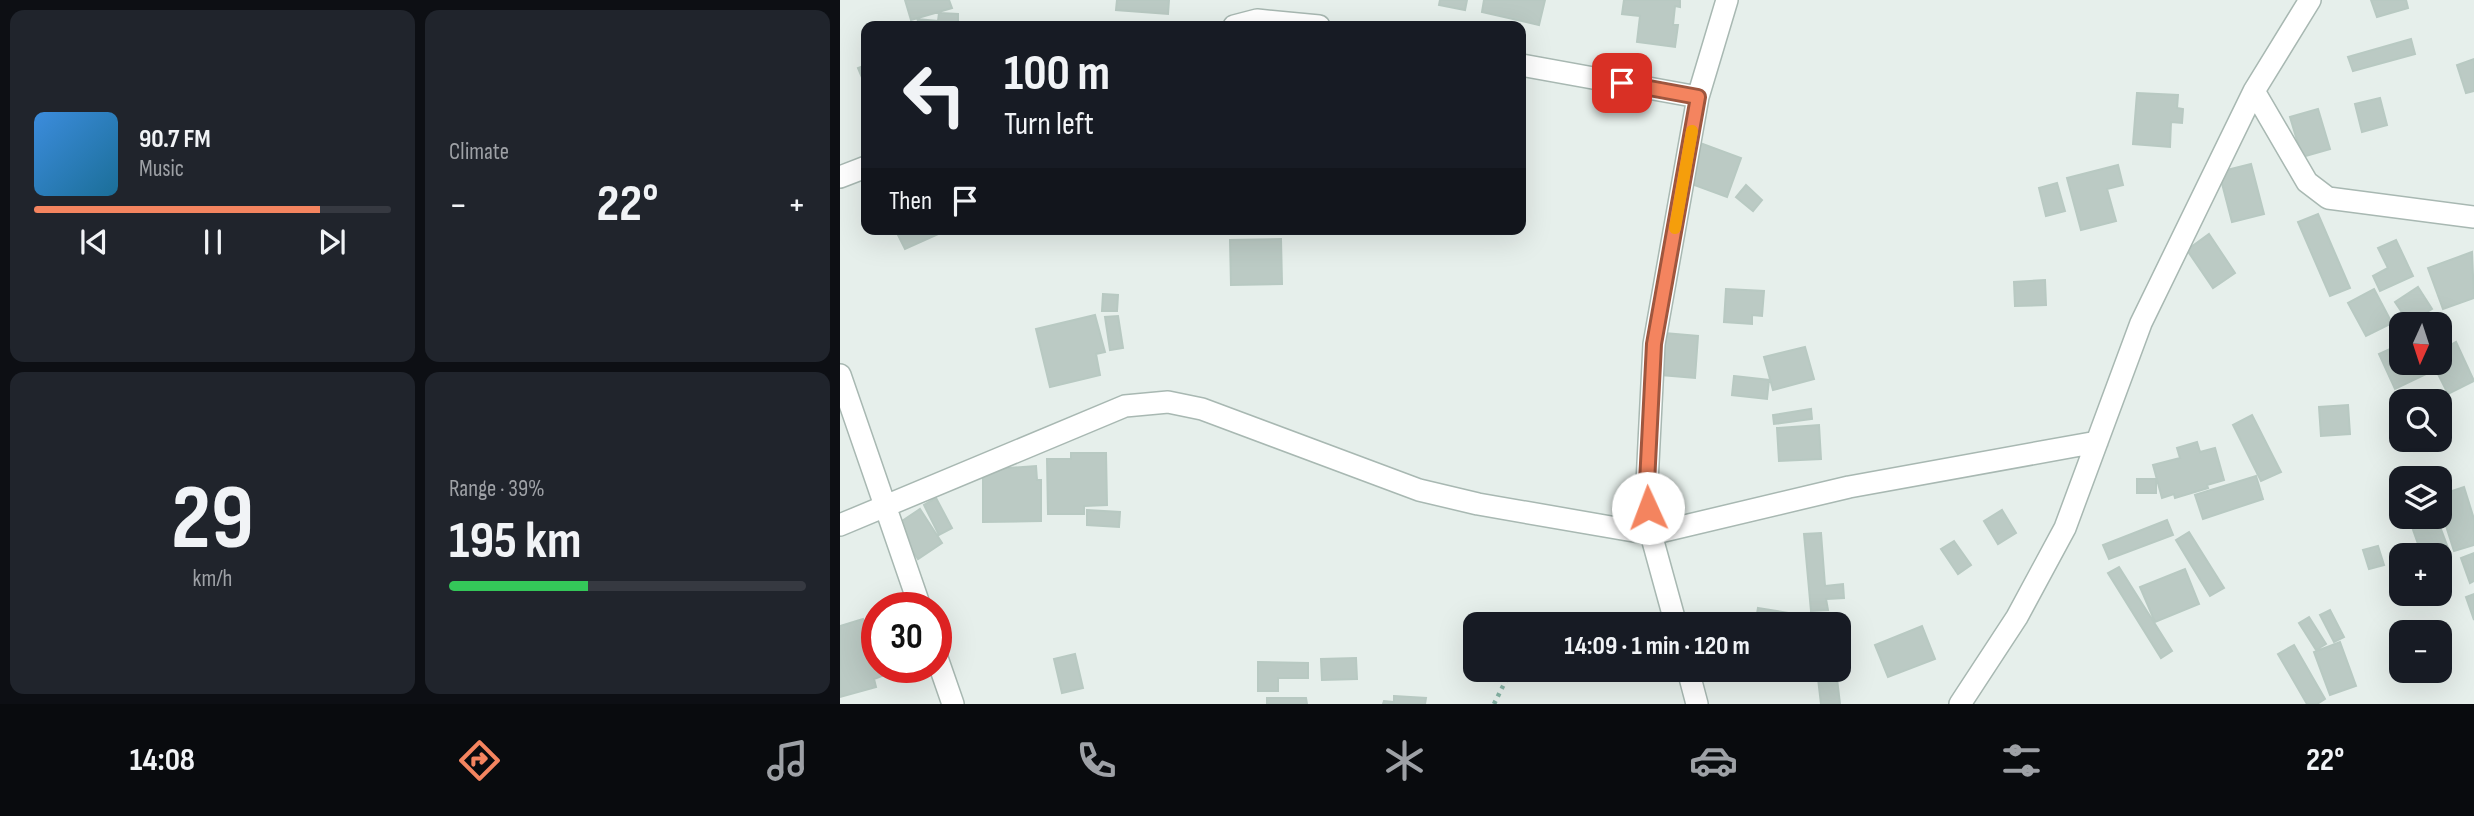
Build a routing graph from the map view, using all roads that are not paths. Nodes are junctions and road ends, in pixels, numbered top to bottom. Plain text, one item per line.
1 (1727, 0) edge
2 (2310, 0) edge
3 (1526, 66) edge
4 (2254, 91) junction
5 (1698, 97) junction
6 (861, 169) edge
7 (840, 177) edge
8 (2474, 217) edge
9 (840, 375) edge
10 (2097, 442) junction
11 (885, 508) junction
12 (840, 525) edge
13 (1651, 534) junction
14 (915, 592) edge
15 (1672, 612) edge
16 (1691, 682) edge
17 (946, 683) edge
18 (953, 704) edge
19 (1697, 704) edge
20 (1960, 704) edge

1 - 5 street
2 - 4 street
3 - 5 street
4 - 8 street
4 - 10 street
5 - 13 street
6 - 7 street
9 - 11 street
10 - 13 street
10 - 20 street
11 - 12 street
11 - 13 street
11 - 14 street
13 - 15 street
16 - 19 street
17 - 18 street

